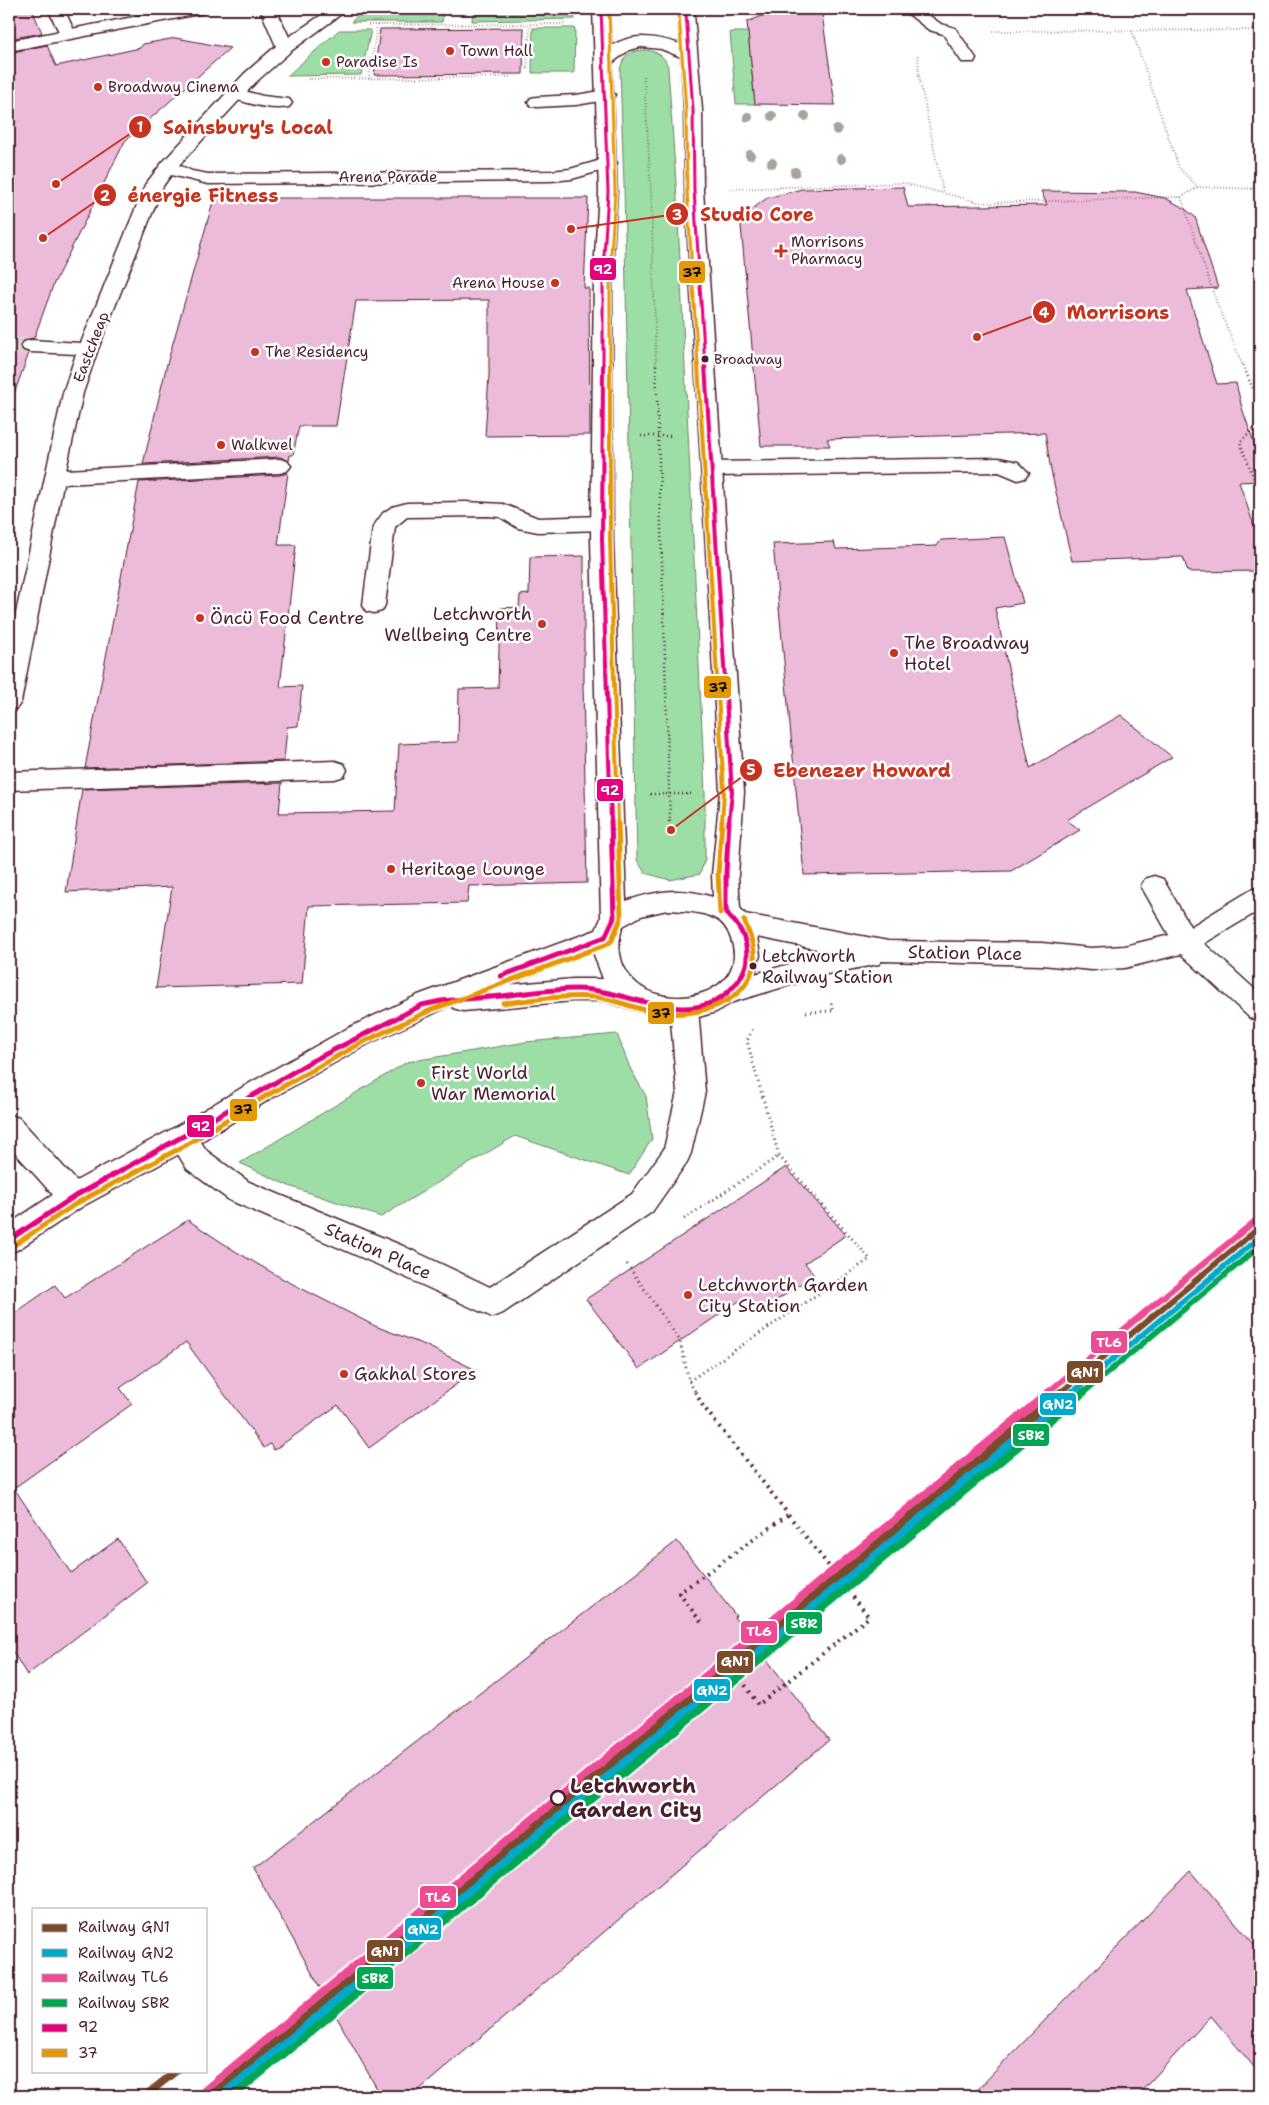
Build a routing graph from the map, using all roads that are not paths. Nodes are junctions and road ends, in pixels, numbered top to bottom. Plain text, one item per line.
1 (56, 9) edge
2 (199, 9) edge
3 (270, 9) edge
4 (340, 9) edge
5 (600, 9) edge
6 (690, 9) edge
7 (910, 9) edge
8 (943, 12) dead end
9 (949, 31) junction
10 (68, 35) junction
11 (9, 46) edge
12 (285, 46) junction
13 (688, 54) junction
14 (968, 58) dead end
15 (604, 62) junction
16 (236, 94) junction
17 (606, 95) junction
18 (536, 102) dead end
19 (283, 103) dead end
20 (608, 163) junction
21 (168, 167) junction
22 (31, 346) tunnel mouth
23 (88, 349) junction
24 (280, 466) dead end
25 (714, 469) junction
26 (1018, 473) dead end
27 (54, 478) junction
28 (602, 523) junction
29 (374, 606) dead end
30 (9, 702) edge
31 (335, 770) dead end
32 (9, 781) edge
33 (1154, 886) dead end
34 (1260, 897) edge
35 (732, 918) junction
36 (610, 927) junction
37 (1186, 942) junction
38 (888, 952) junction
39 (725, 994) junction
40 (428, 1003) junction
41 (672, 1008) junction
42 (1260, 1010) edge
43 (9, 1127) edge
44 (182, 1138) junction
45 (73, 1197) junction
46 (9, 1240) edge

1 - 10 street
2 - 10 street
3 - 12 street
4 - 12 street, Eastcheap
5 - 15 street
6 - 13 street
7 - 9 street
8 - 9 street
9 - 14 street
10 - 11 street
12 - 16 street, Eastcheap
13 - 15 street
13 - 25 street
15 - 17 street
16 - 19 street
16 - 21 street, Eastcheap
17 - 18 street
17 - 20 street
20 - 21 street, Arena Parade
20 - 28 street
21 - 23 street, Eastcheap
22 - 23 street
23 - 27 street, Eastcheap
24 - 27 street
25 - 26 street
25 - 35 street
27 - 30 street, Eastcheap
28 - 29 street
28 - 36 street
31 - 32 street
33 - 37 street
34 - 37 street, Station Place
35 - 36 street, Station Place
35 - 38 street, Station Place
35 - 39 street
36 - 40 street
36 - 41 street
37 - 38 street, Station Place
37 - 42 street
38 - 39 street, Station Place
39 - 41 street
40 - 41 street
40 - 44 street
41 - 44 street, Station Place
43 - 45 street
44 - 45 street
45 - 46 street

